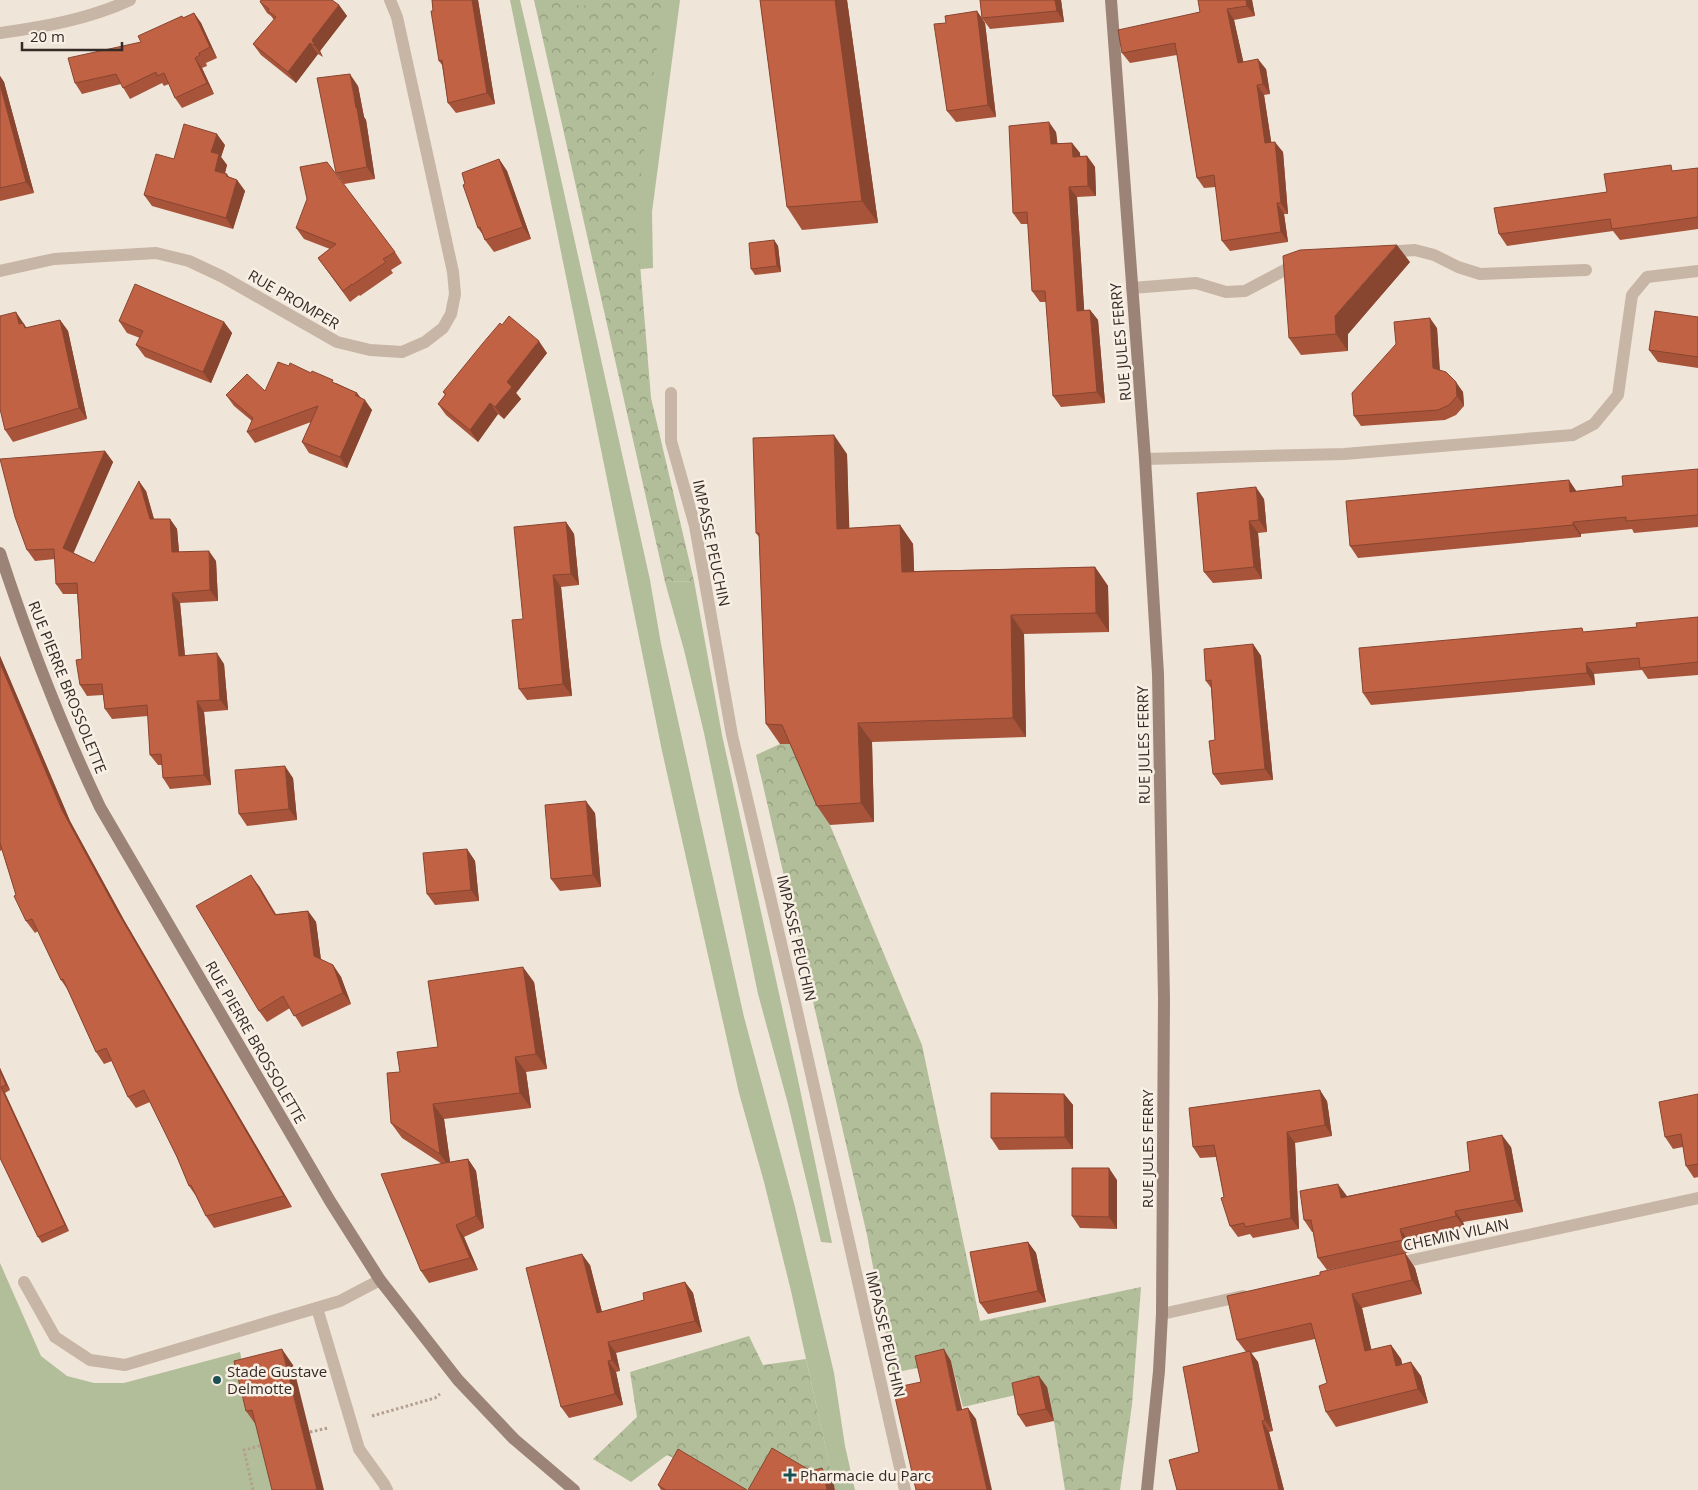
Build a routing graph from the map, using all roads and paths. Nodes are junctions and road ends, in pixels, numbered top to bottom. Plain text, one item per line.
1 (130, 0) edge
2 (390, 0) edge
3 (1110, 0) edge
4 (0, 33) edge
5 (1370, 254) edge
6 (1312, 259) edge
7 (1586, 270) dead end
8 (0, 271) edge
9 (1698, 271) edge
10 (1132, 288) junction
11 (671, 393) dead end
12 (1146, 459) junction
13 (0, 553) edge
14 (1698, 1198) edge
15 (1386, 1265) edge
16 (380, 1280) junction
17 (24, 1282) dead end
18 (1260, 1293) edge
19 (317, 1308) junction
20 (1162, 1314) junction
21 (458, 1380) junction
22 (350, 1422) junction
23 (310, 1432) dead end
24 (268, 1444) edge
25 (253, 1490) edge
26 (387, 1490) edge
27 (574, 1490) edge
28 (905, 1490) edge
29 (1147, 1490) edge

1 - 4 street
2 - 8 street, RUE PROMPER
3 - 10 street, RUE JULES FERRY
5 - 7 street
6 - 10 street
9 - 12 street
10 - 12 street, RUE JULES FERRY
11 - 28 street, IMPASSE PEUCHIN
12 - 20 street, RUE JULES FERRY
13 - 16 street, RUE PIERRE BROSSOLETTE
14 - 15 street, CHEMIN VILAIN
16 - 19 street
16 - 21 street, RUE PIERRE BROSSOLETTE
17 - 19 street
18 - 20 street
19 - 22 street
20 - 29 street, RUE JULES FERRY
21 - 22 path
21 - 27 street, RUE PIERRE BROSSOLETTE
22 - 23 path
22 - 26 street
24 - 25 path

